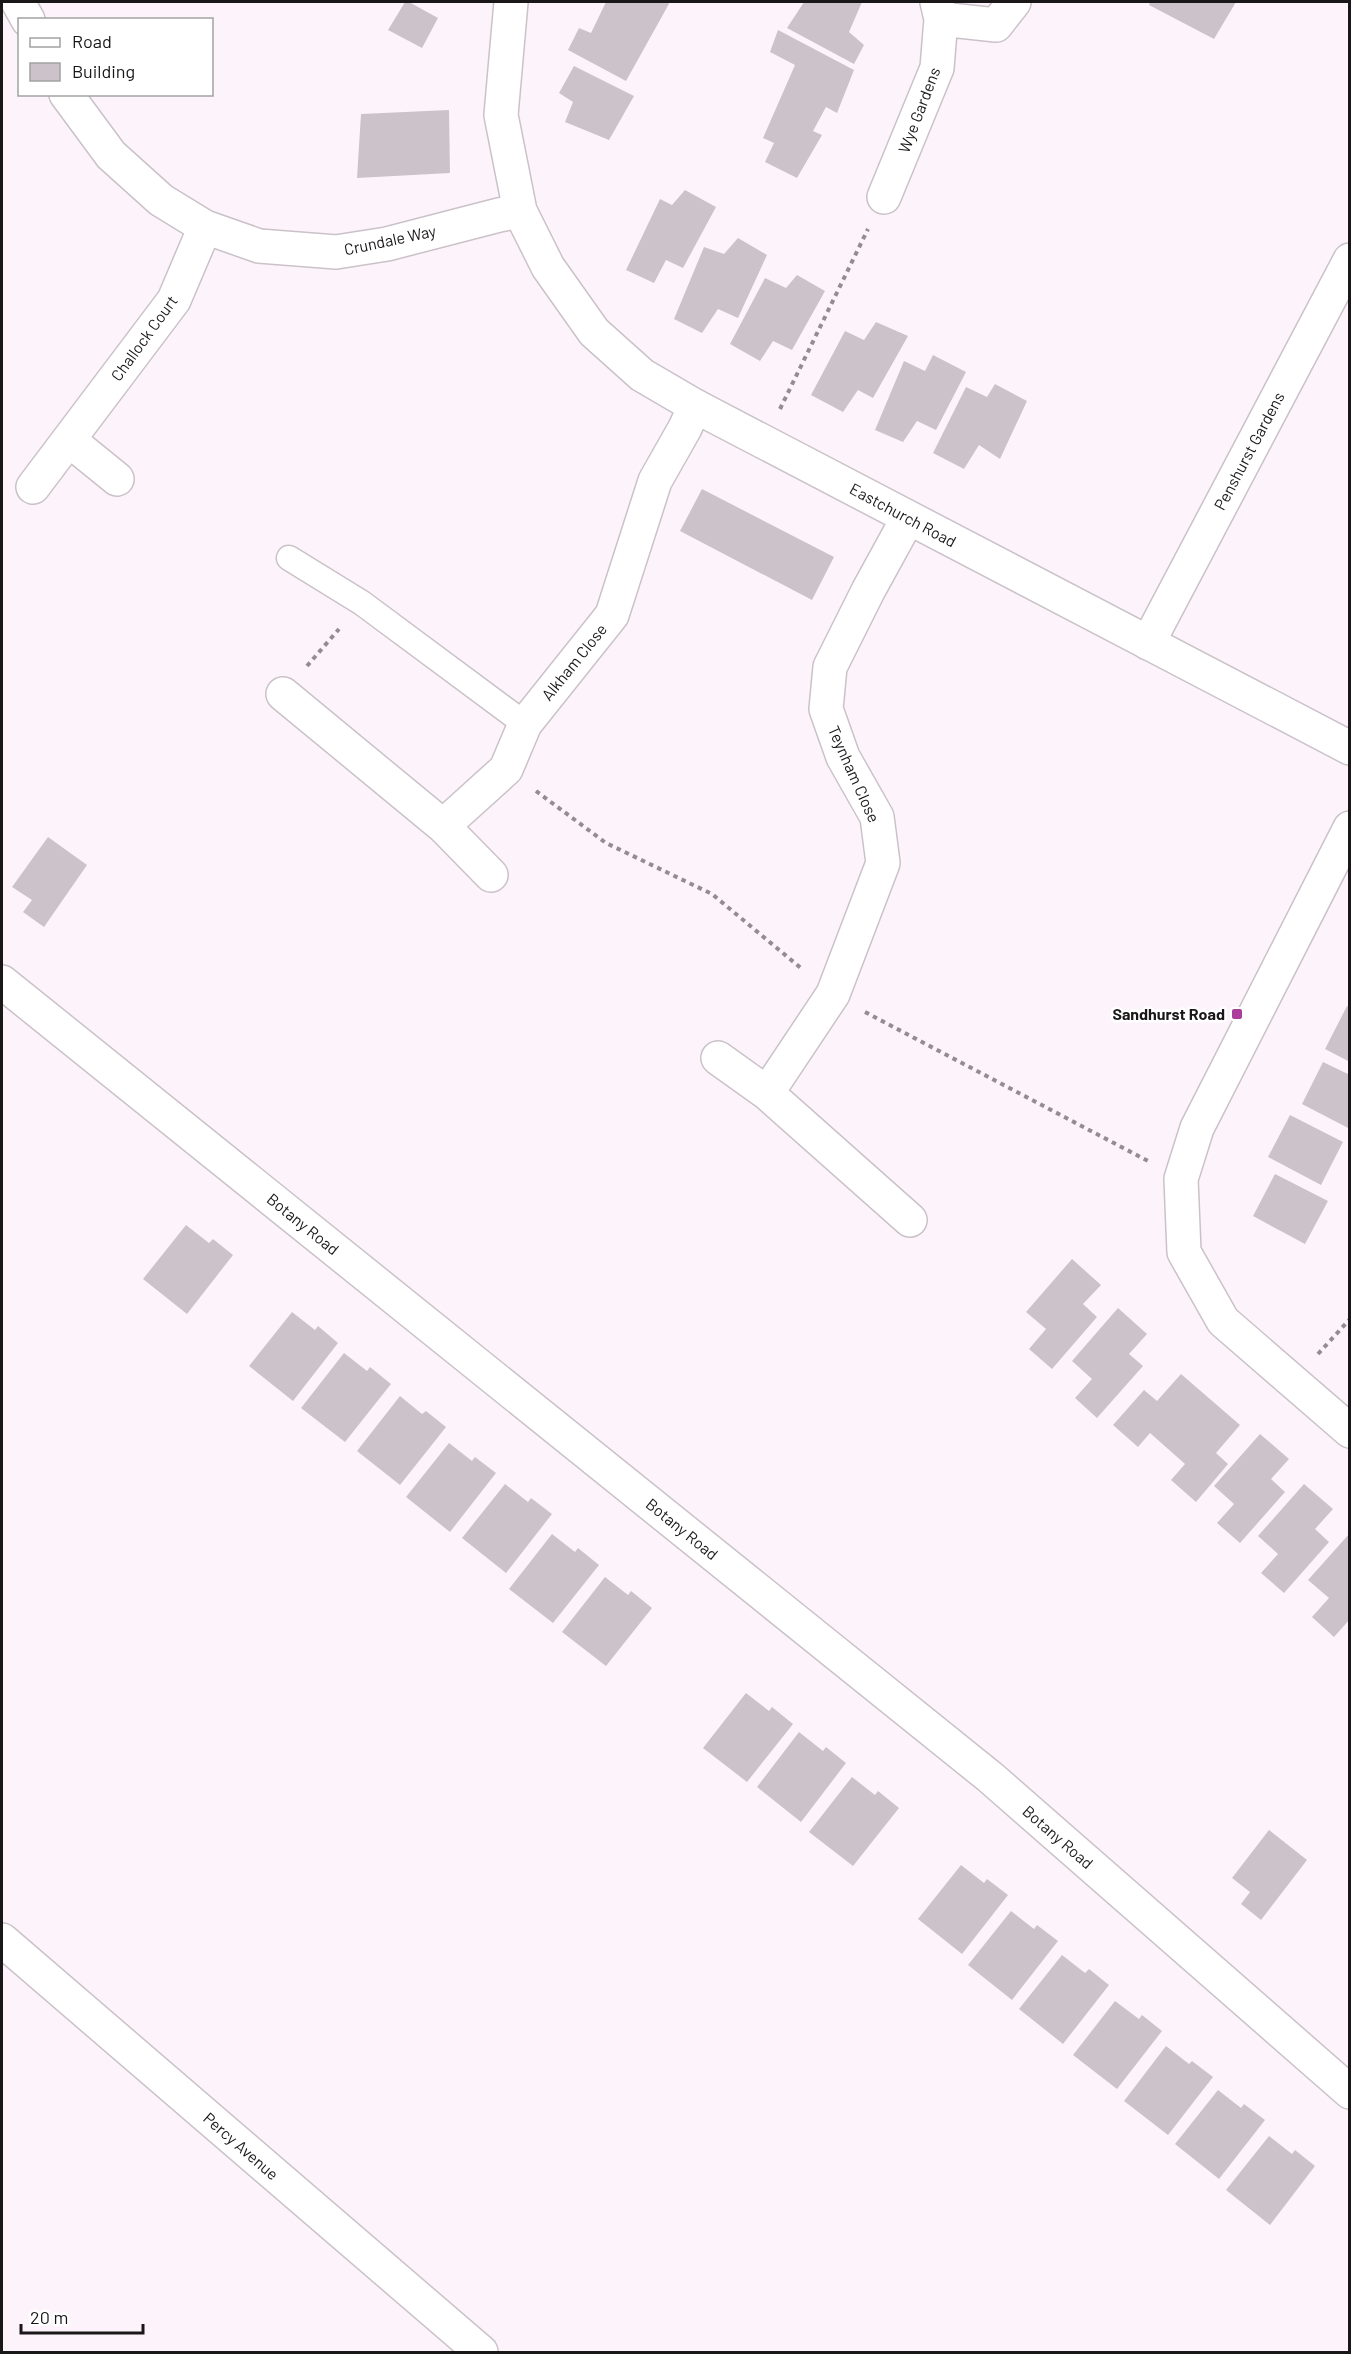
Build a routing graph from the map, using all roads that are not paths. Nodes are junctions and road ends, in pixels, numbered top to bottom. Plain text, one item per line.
1 (511, 2) edge
2 (1014, 2) edge
3 (939, 10) edge
4 (67, 96) edge
5 (884, 197) road end
6 (520, 211) junction
7 (205, 227) junction
8 (1350, 260) edge
9 (694, 406) junction
10 (69, 440) junction
11 (117, 479) dead end
12 (33, 487) dead end
13 (908, 518) junction
14 (289, 558) dead end
15 (1148, 643) junction
16 (283, 694) road end
17 (525, 724) junction
18 (1350, 748) edge
19 (443, 826) junction
20 (1350, 828) edge
21 (491, 875) dead end
22 (2, 982) edge
23 (718, 1058) dead end
24 (767, 1093) junction
25 (910, 1220) dead end
26 (1350, 1431) edge
27 (2, 1940) edge
28 (1350, 2092) edge
29 (481, 2352) edge

1 - 6 street, Eastchurch Road
2 - 3 street, Wye Gardens
3 - 5 street, Wye Gardens
4 - 7 street, Crundale Way
6 - 7 street, Crundale Way
6 - 9 street, Eastchurch Road
7 - 10 street, Challock Court
8 - 15 street, Penshurst Gardens
9 - 13 street, Eastchurch Road
9 - 17 street, Alkham Close
10 - 11 street
10 - 12 street, Challock Court
13 - 15 street, Eastchurch Road
13 - 24 street, Teynham Close
14 - 17 lane
15 - 18 street, Eastchurch Road
16 - 19 street
17 - 19 street, Alkham Close
19 - 21 street
20 - 26 street
22 - 28 street, Botany Road
23 - 24 street
24 - 25 street
27 - 29 street, Percy Avenue

